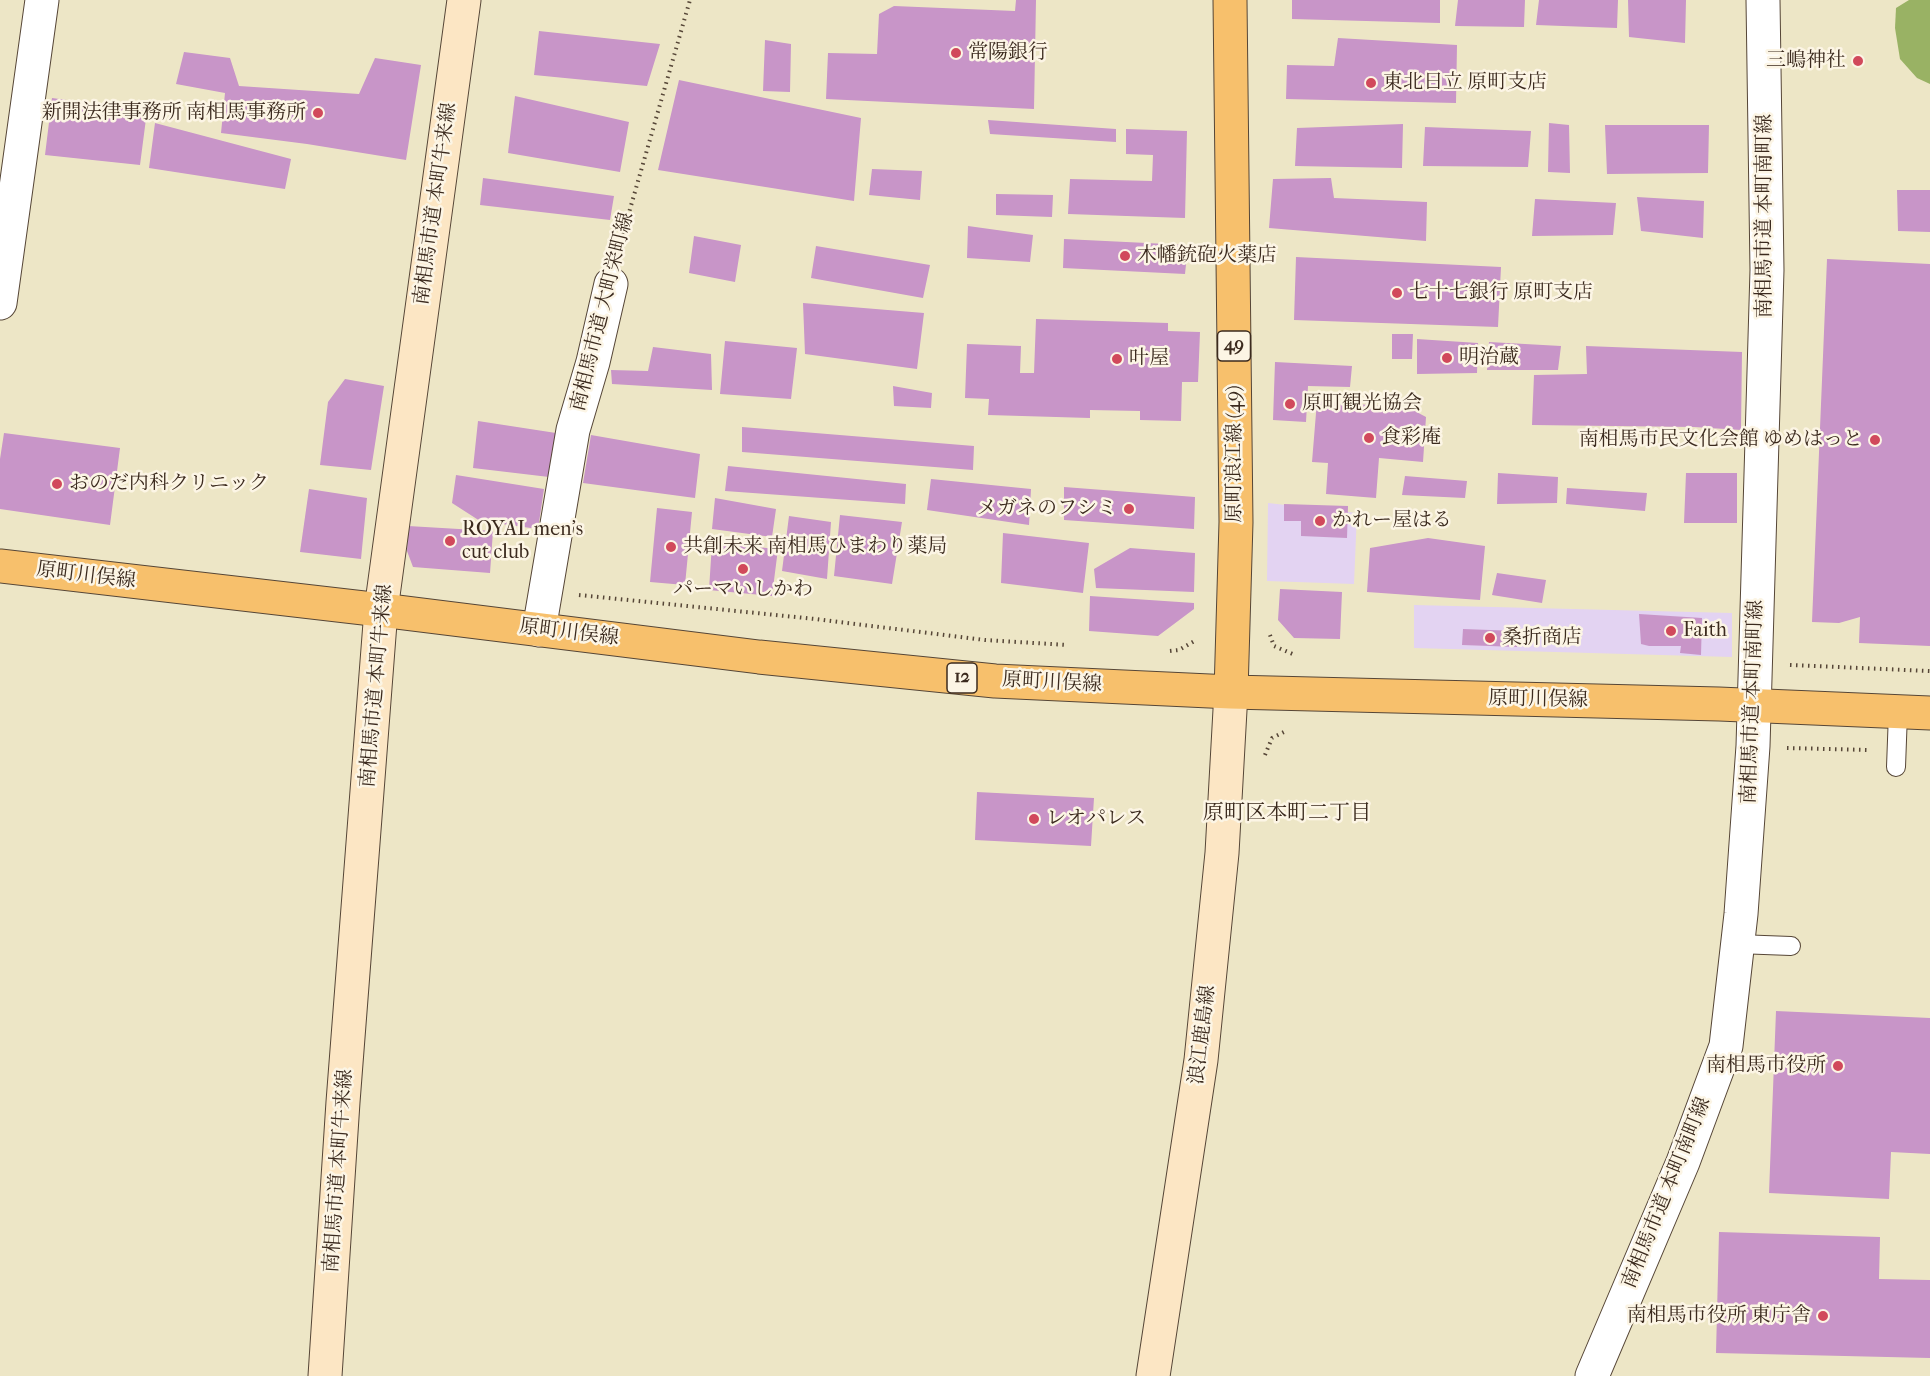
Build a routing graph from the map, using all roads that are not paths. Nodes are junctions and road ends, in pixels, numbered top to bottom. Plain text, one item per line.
1 (42, 0) edge
2 (464, 0) edge
3 (1230, 0) edge
4 (1763, 0) edge
5 (611, 284) road end
6 (0, 303) edge
7 (0, 566) edge
8 (381, 610) junction
9 (539, 630) junction
10 (1231, 692) junction
11 (1754, 706) junction
12 (1898, 713) junction
13 (1930, 714) edge
14 (1896, 767) dead end
15 (1737, 944) junction
16 (1791, 946) dead end
17 (325, 1376) edge
18 (1153, 1376) edge
19 (1592, 1376) edge

1 - 6 street
2 - 8 street, 南相馬市道 本町牛来線
3 - 10 main road, 原町浪江線 (49) / 49
4 - 11 street, 南相馬市道 本町南町線
5 - 9 street, 南相馬市道 大町栄町線
7 - 8 main road, 原町川俣線 / 12
8 - 9 main road, 原町川俣線 / 12
8 - 17 street, 南相馬市道 本町牛来線
9 - 10 main road, 原町川俣線 / 12
10 - 11 main road, 原町川俣線 / 12
10 - 18 street, 浪江鹿島線
11 - 12 main road, 原町川俣線 / 12
11 - 15 street, 南相馬市道 本町南町線
12 - 13 main road, 原町川俣線 / 12
12 - 14 lane
15 - 16 lane
15 - 19 street, 南相馬市道 本町南町線

